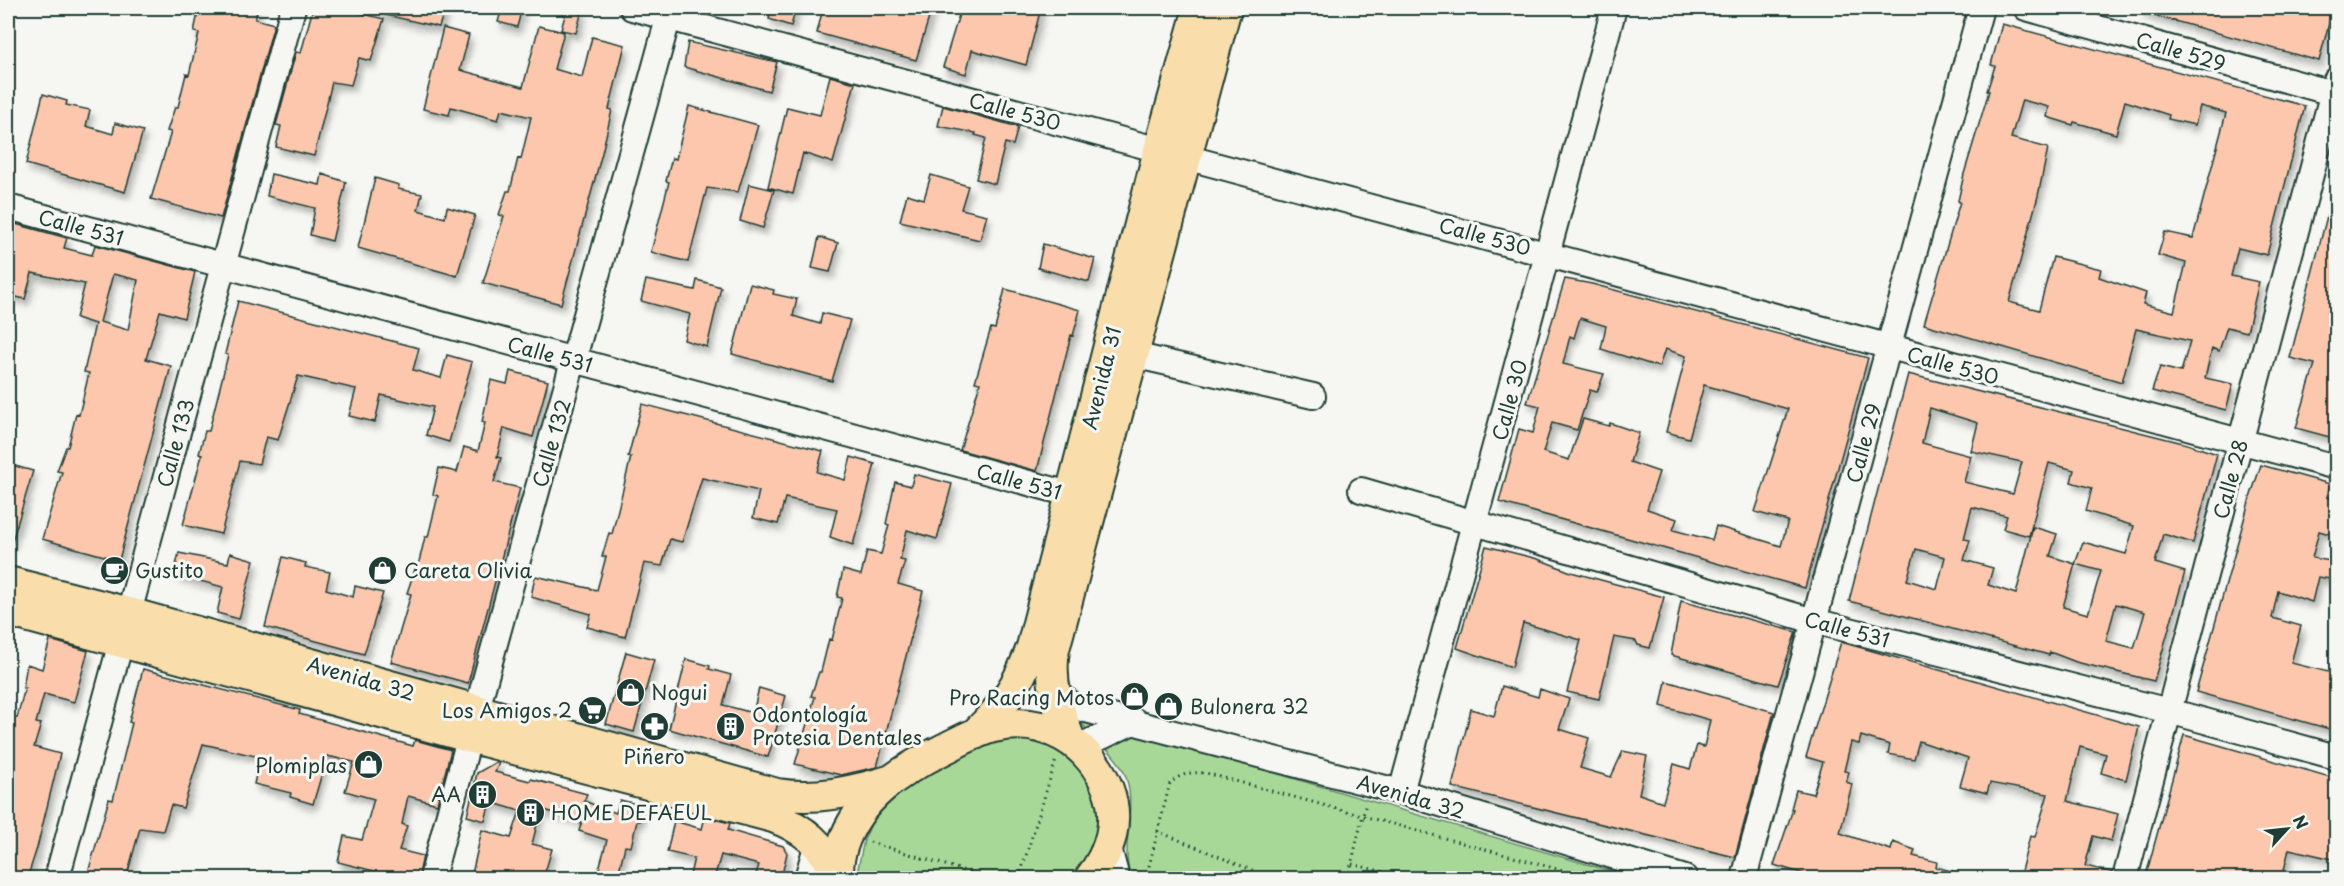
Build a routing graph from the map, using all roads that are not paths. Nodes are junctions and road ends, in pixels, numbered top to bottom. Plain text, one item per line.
1 (293, 8) edge
2 (632, 8) edge
3 (1199, 8) edge
4 (1226, 8) edge
5 (1614, 8) edge
6 (1982, 8) edge
7 (2026, 8) edge
8 (669, 12) edge
9 (2335, 89) edge
10 (1173, 154) junction
11 (8, 207) edge
12 (1549, 253) junction
13 (222, 266) junction
14 (1889, 348) junction
15 (1133, 355) junction
16 (575, 360) junction
17 (1312, 396) dead end
18 (2241, 441) junction
19 (2337, 467) edge
20 (1361, 490) dead end
21 (1082, 498) junction
22 (1475, 523) junction
23 (8, 582) edge
24 (8, 611) edge
25 (129, 613) junction
26 (1814, 621) junction
27 (122, 642) junction
28 (1053, 691) junction
29 (2169, 711) junction
30 (1135, 721) junction
31 (472, 724) junction
32 (975, 734) junction
33 (1071, 741) junction
34 (2337, 757) edge
35 (889, 781) junction
36 (1401, 792) junction
37 (818, 843) junction
38 (1109, 848) junction
39 (838, 876) edge
40 (57, 879) edge
41 (432, 879) edge
42 (807, 879) edge
43 (1090, 879) edge
44 (1117, 879) edge
45 (1685, 879) edge
46 (1744, 879) edge
47 (2125, 879) edge

1 - 13 street, Calle 133
2 - 8 street, Calle 530
3 - 10 main road, Avenida 31
4 - 10 main road, Avenida 31
5 - 12 street, Calle 30
6 - 14 street, Calle 29
7 - 9 street, Calle 529
8 - 10 street, Calle 530
8 - 16 street, Calle 132
9 - 18 street, Calle 28
10 - 12 street, Calle 530
10 - 15 main road, Avenida 31
10 - 21 main road, Avenida 31
11 - 13 street, Calle 531
12 - 14 street, Calle 530
12 - 22 street, Calle 30
13 - 16 street, Calle 531
13 - 25 street, Calle 133
14 - 18 street, Calle 530
14 - 26 street, Calle 29
15 - 17 street
15 - 21 main road, Avenida 31
16 - 21 street, Calle 531
16 - 31 street, Calle 132
18 - 19 street, Calle 530
18 - 29 street, Calle 28
20 - 22 street, Calle 531
21 - 28 main road, Avenida 31
21 - 32 main road, Avenida 31
22 - 26 street, Calle 531
22 - 36 street, Calle 30
23 - 25 main road, Avenida 32
24 - 27 main road, Avenida 32
25 - 27 street, Calle 133
25 - 31 main road, Avenida 32
26 - 29 street, Calle 531
26 - 46 street, Calle 29
27 - 31 main road, Avenida 32
27 - 40 street, Calle 133
28 - 30 street, Avenida 32
28 - 33 main road, Avenida 31
29 - 34 street, Calle 531
29 - 47 street, Calle 28
30 - 33 street
30 - 36 street, Avenida 32
31 - 35 main road, Avenida 32
31 - 37 main road, Avenida 32
31 - 41 street, Calle 132
32 - 33 main road
32 - 35 main road
33 - 38 main road
35 - 39 main road
36 - 45 street, Avenida 32
37 - 39 main road, Avenida 32
37 - 42 street
38 - 43 main road
38 - 44 street

